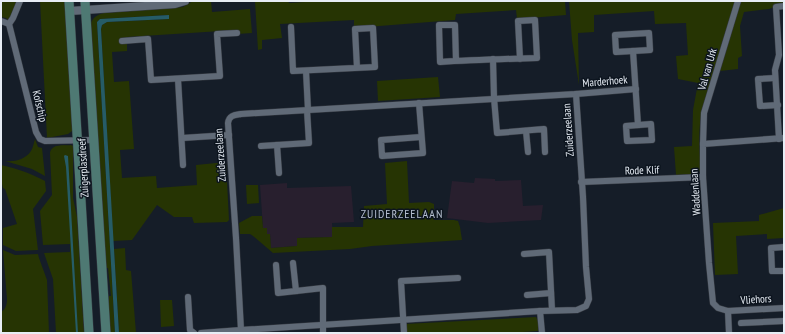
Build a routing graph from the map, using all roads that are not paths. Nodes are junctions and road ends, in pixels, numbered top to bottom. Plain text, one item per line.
1 (20, 1) edge
2 (69, 1) edge
3 (185, 1) edge
4 (738, 1) edge
5 (85, 5) edge
6 (784, 6) edge
7 (70, 11) junction
8 (1, 21) edge
9 (9, 24) junction
10 (291, 27) dead end
11 (237, 33) dead end
12 (781, 36) edge
13 (122, 41) dead end
14 (634, 50) junction
15 (520, 59) junction
16 (493, 60) junction
17 (456, 61) junction
18 (357, 68) junction
19 (306, 70) junction
20 (775, 78) junction
21 (178, 79) junction
22 (636, 88) junction
23 (576, 94) junction
24 (494, 98) junction
25 (419, 103) junction
26 (778, 105) junction
27 (308, 110) junction
28 (638, 125) junction
29 (526, 131) junction
30 (229, 135) junction
31 (421, 137) junction
32 (182, 138) junction
33 (782, 138) edge
34 (77, 140) junction
35 (93, 140) junction
36 (702, 144) junction
37 (277, 145) junction
38 (261, 146) dead end
39 (528, 152) dead end
40 (545, 152) dead end
41 (183, 165) dead end
42 (279, 173) dead end
43 (703, 177) junction
44 (582, 182) junction
45 (784, 247) edge
46 (524, 254) dead end
47 (293, 263) dead end
48 (276, 265) dead end
49 (784, 271) edge
50 (458, 278) dead end
51 (296, 291) junction
52 (551, 293) junction
53 (526, 295) dead end
54 (188, 297) dead end
55 (784, 308) edge
56 (552, 310) junction
57 (540, 311) junction
58 (728, 311) junction
59 (403, 320) junction
60 (784, 321) edge
61 (741, 323) dead end
62 (322, 325) junction
63 (241, 332) edge
64 (88, 333) edge
65 (106, 333) edge
66 (194, 333) edge
67 (201, 333) edge
68 (323, 333) edge
69 (404, 333) edge
70 (542, 333) edge
71 (729, 333) edge

1 - 9 street
2 - 7 main road, Zuigerplasdreef
3 - 5 street
4 - 36 street, Val van Urk
5 - 7 street
5 - 35 main road, Zuigerplasdreef
6 - 12 street
7 - 34 main road, Zuigerplasdreef
8 - 9 street
9 - 34 street, Kofschip
10 - 19 street
11 - 21 street
12 - 20 street
13 - 21 street
14 - 14 street
14 - 22 street, Marderhoek
15 - 15 street
15 - 16 street
16 - 17 street
16 - 24 street
17 - 17 street
18 - 18 street
18 - 19 street
19 - 27 street
20 - 26 street
20 - 26 street
21 - 32 street
22 - 23 street, Marderhoek
22 - 28 street, Marderhoek
23 - 24 street, Zuiderzeelaan
23 - 44 street, Zuiderzeelaan
24 - 25 street, Zuiderzeelaan
24 - 29 street
25 - 27 street, Zuiderzeelaan
25 - 31 street
26 - 33 street
27 - 30 street, Zuiderzeelaan
27 - 37 street
28 - 28 street
29 - 39 street
29 - 40 street
30 - 32 street
30 - 63 street, Zuiderzeelaan
31 - 31 street
32 - 41 street
33 - 36 street
34 - 35 street, Kofschip
34 - 64 main road, Zuigerplasdreef
35 - 65 main road, Zuigerplasdreef
36 - 43 street, Waddenlaan
37 - 38 street
37 - 42 street
43 - 44 street, Rode Klif
43 - 58 street, Waddenlaan
44 - 56 street, Zuiderzeelaan
45 - 49 street
46 - 52 street
47 - 51 street
48 - 51 street
50 - 59 street
51 - 62 street
52 - 53 street
52 - 56 street
54 - 66 street
55 - 58 street, Vliehors
56 - 57 street, Zuiderzeelaan
57 - 59 street, Zuiderzeelaan
57 - 70 street
58 - 71 street, Vliehors
59 - 62 street, Zuiderzeelaan
59 - 69 street
60 - 61 street
62 - 63 street, Zuiderzeelaan
62 - 68 street
63 - 67 street

